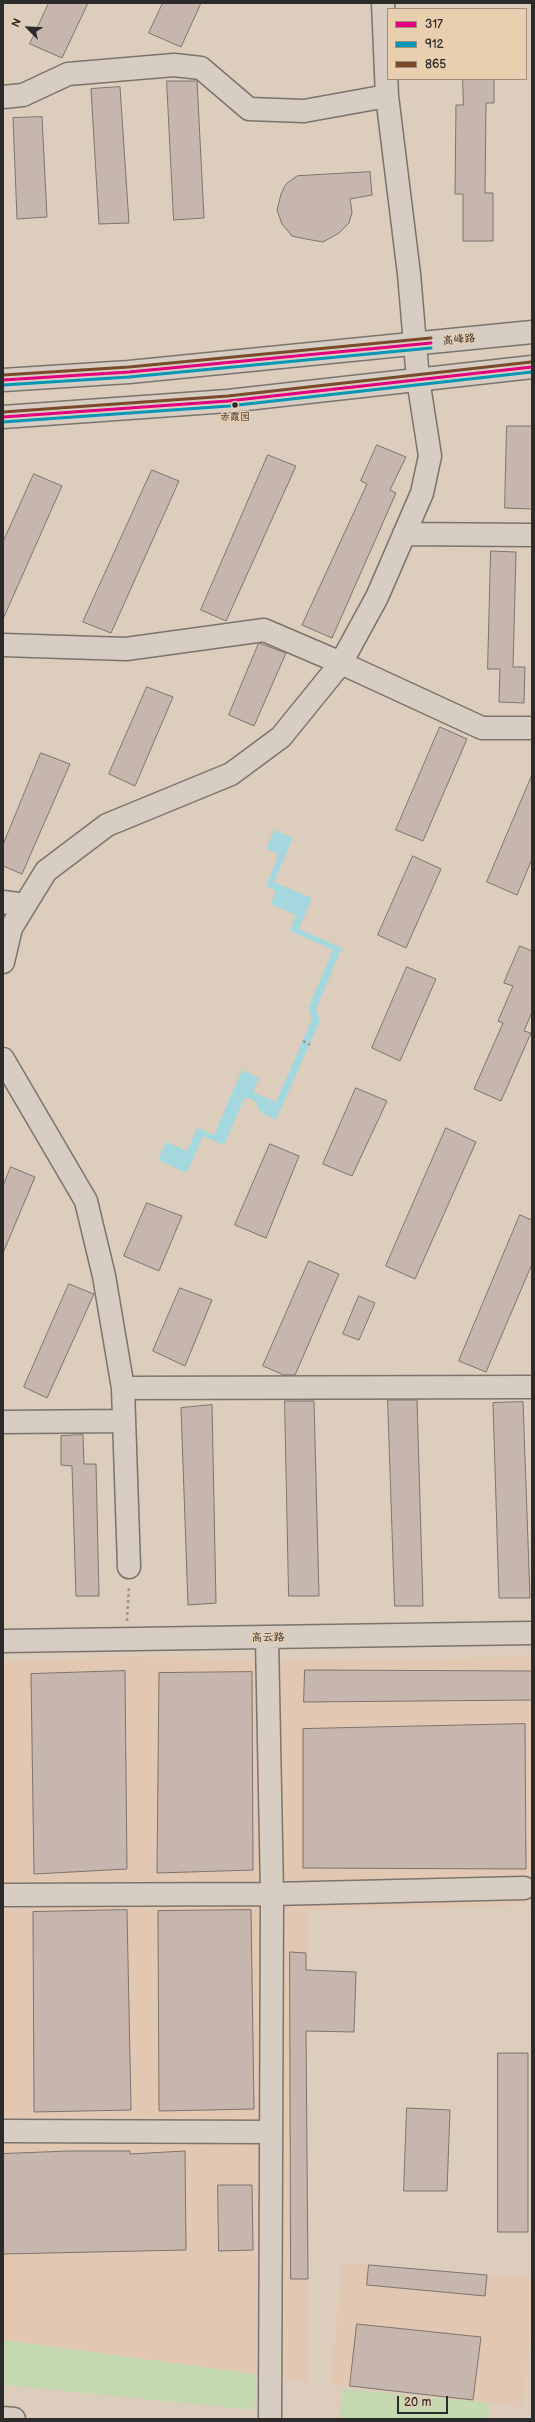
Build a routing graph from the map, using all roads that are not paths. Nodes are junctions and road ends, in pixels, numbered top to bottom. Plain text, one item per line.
1 (383, 3) edge
2 (387, 96) junction
3 (3, 97) edge
4 (532, 332) edge
5 (416, 344) junction
6 (532, 367) edge
7 (418, 379) junction
8 (3, 380) edge
9 (3, 417) edge
10 (404, 534) junction
11 (532, 535) edge
12 (3, 645) edge
13 (342, 662) junction
14 (532, 728) edge
15 (3, 902) edge
16 (25, 905) junction
17 (3, 962) edge
18 (3, 1059) edge
19 (532, 1386) edge
20 (123, 1388) junction
21 (124, 1421) junction
22 (3, 1422) edge
23 (129, 1567) road end
24 (532, 1633) edge
25 (267, 1638) junction
26 (3, 1641) edge
27 (524, 1888) dead end
28 (272, 1894) junction
29 (3, 1895) edge
30 (3, 2131) edge
31 (271, 2132) junction
32 (3, 2418) edge
33 (14, 2419) edge
34 (270, 2419) edge

1 - 2 main road
2 - 3 main road
2 - 5 main road
4 - 5 main road, 高峰路
5 - 7 main road
5 - 8 main road, 高峰路
6 - 7 main road
7 - 9 main road
7 - 10 main road
10 - 11 main road
10 - 13 main road
12 - 13 main road
13 - 14 main road
13 - 16 main road
15 - 16 main road
16 - 17 main road
18 - 20 main road
19 - 20 main road
20 - 21 main road
21 - 22 main road
21 - 23 main road
24 - 25 main road, 高云路
25 - 26 main road, 高云路
25 - 28 main road
27 - 28 main road
28 - 29 main road
28 - 31 main road
30 - 31 main road
31 - 34 main road
32 - 33 main road

